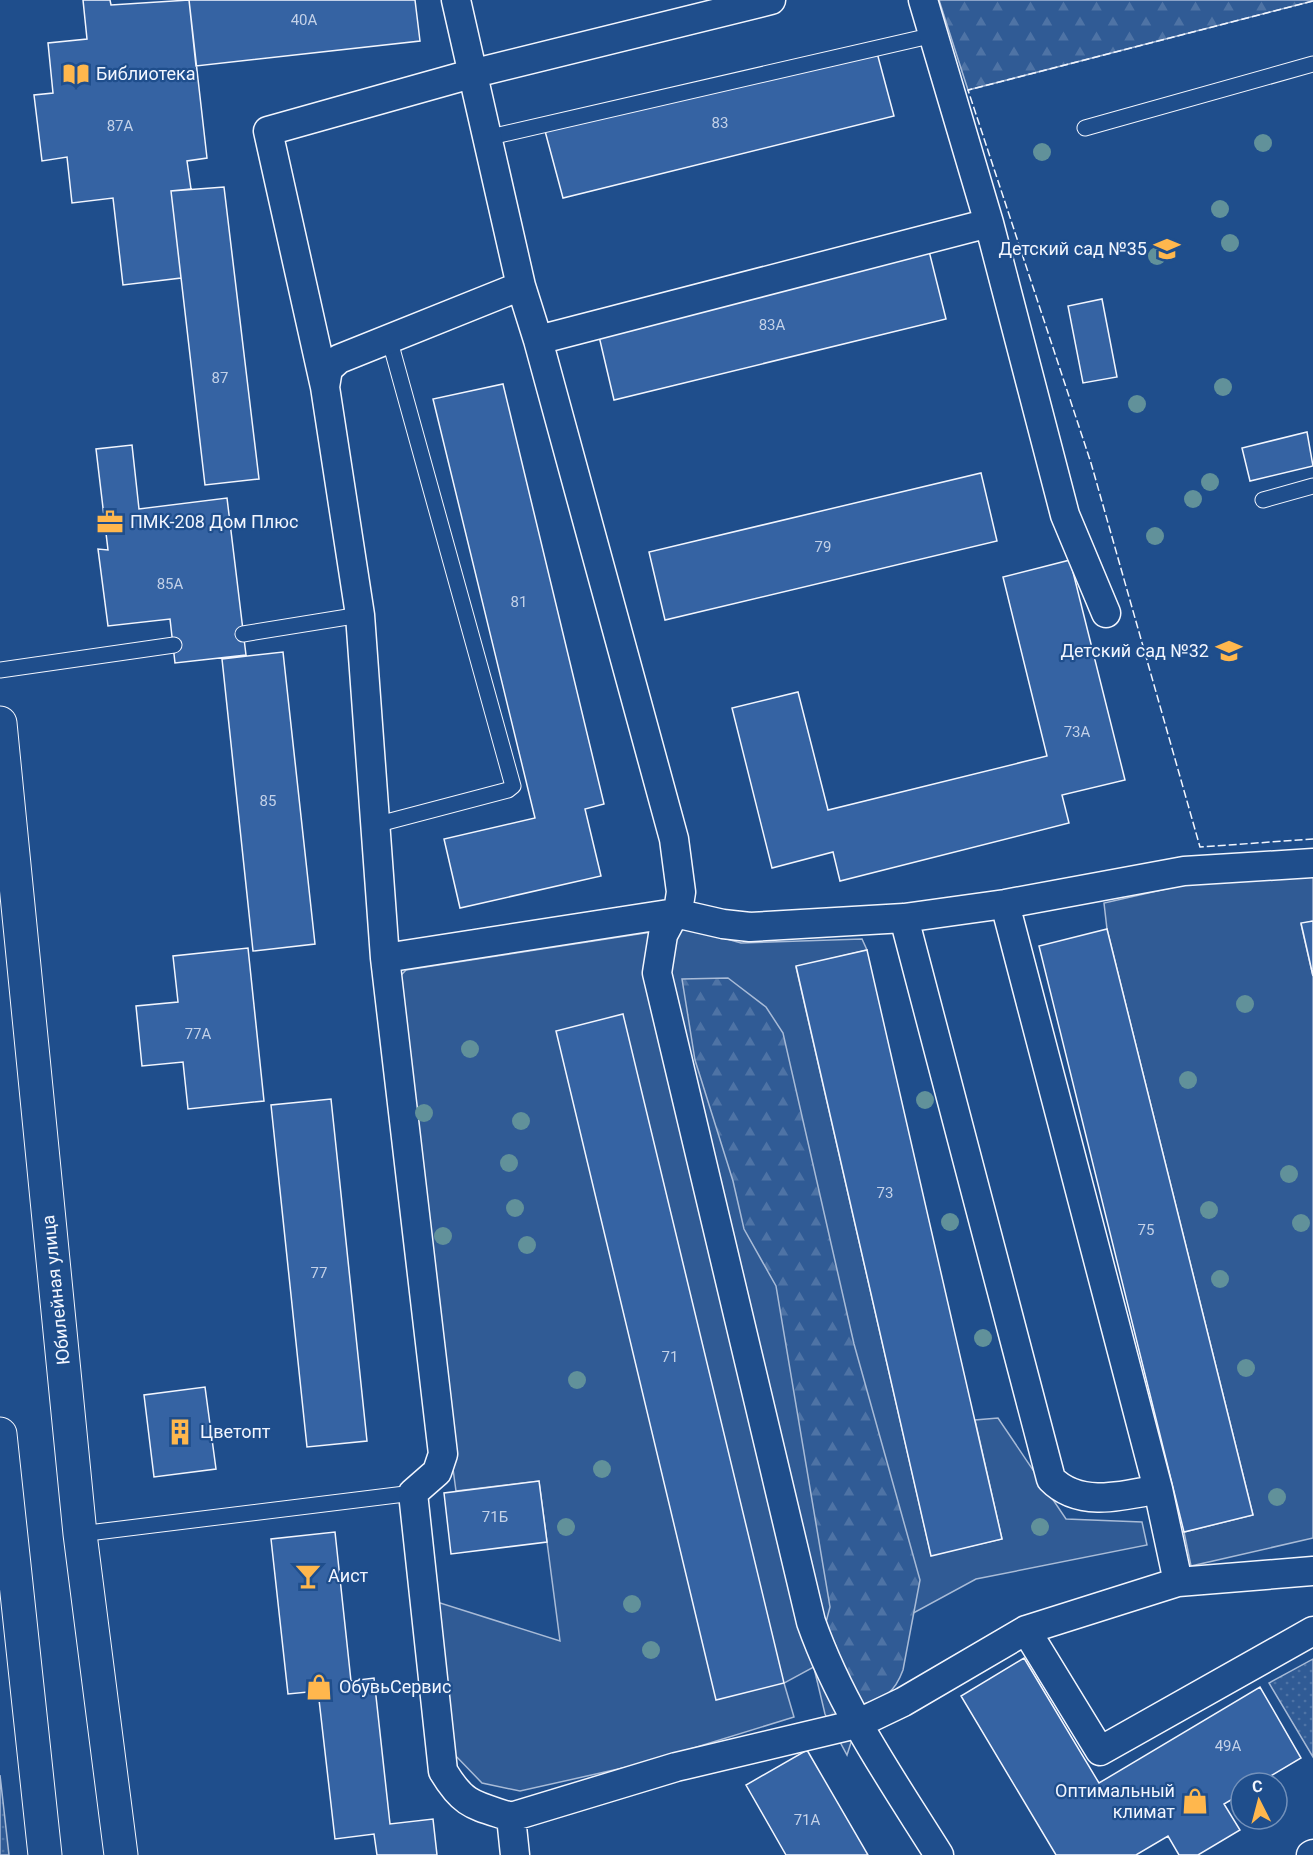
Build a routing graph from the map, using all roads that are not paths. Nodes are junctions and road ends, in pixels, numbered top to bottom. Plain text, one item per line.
1 (456, 0) edge
2 (771, 0) edge
3 (923, 0) edge
4 (934, 35) junction
5 (1313, 64) edge
6 (471, 74) junction
7 (1085, 128) dead end
8 (486, 138) junction
9 (989, 223) junction
10 (521, 286) junction
11 (389, 338) junction
12 (538, 340) junction
13 (325, 387) junction
14 (1313, 486) edge
15 (1263, 500) dead end
16 (1106, 613) dead end
17 (360, 615) junction
18 (243, 634) dead end
19 (174, 645) dead end
20 (0, 670) edge
21 (0, 723) edge
22 (375, 825) junction
23 (1313, 863) edge
24 (1005, 904) junction
25 (675, 913) junction
26 (904, 918) junction
27 (385, 958) junction
28 (0, 1434) edge
29 (1158, 1489) junction
30 (413, 1493) junction
31 (80, 1534) junction
32 (1313, 1571) edge
33 (1178, 1582) junction
34 (1026, 1630) junction
35 (1313, 1631) edge
36 (857, 1724) junction
37 (512, 1817) junction
38 (45, 1855) edge
39 (121, 1855) edge
40 (515, 1855) edge
41 (939, 1855) edge

1 - 6 street
2 - 6 street
3 - 4 street
4 - 8 lane
4 - 9 street
5 - 7 lane
6 - 8 street
6 - 13 street
8 - 10 street
9 - 12 street
9 - 16 street
10 - 11 street
10 - 12 street
11 - 13 street
11 - 22 lane
12 - 25 street
13 - 17 street
14 - 15 lane
17 - 18 lane
17 - 22 street
19 - 20 lane
21 - 31 highway, Юбилейная улица
22 - 27 street
23 - 24 street
24 - 26 street
24 - 29 street
25 - 26 street
25 - 27 street
25 - 36 street
26 - 29 street
27 - 30 street
28 - 38 highway
29 - 33 street
30 - 31 lane
30 - 37 street
31 - 39 highway, Юбилейная улица
32 - 33 street
33 - 34 street
34 - 35 street
34 - 36 street
36 - 37 street
36 - 41 street
37 - 40 street

